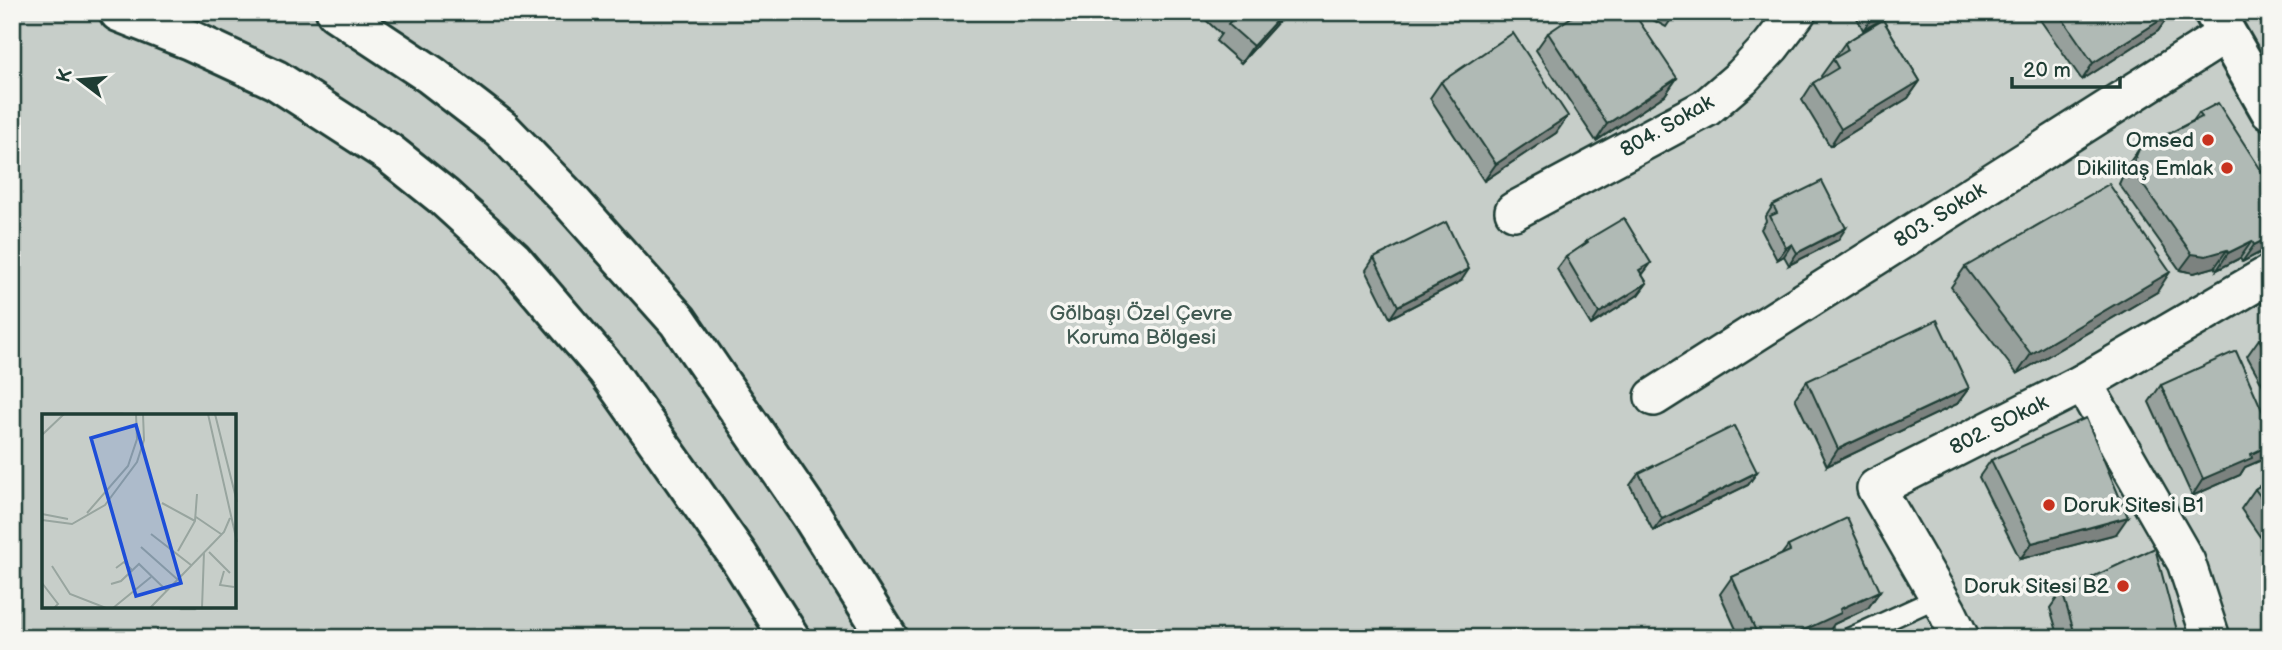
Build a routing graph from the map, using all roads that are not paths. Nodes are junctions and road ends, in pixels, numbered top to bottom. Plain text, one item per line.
1 (119, 12) edge
2 (336, 12) edge
3 (1797, 12) edge
4 (2220, 23) edge
5 (2270, 110) edge
6 (1514, 211) dead end
7 (2270, 274) edge
8 (2083, 383) junction
9 (1654, 397) dead end
10 (1939, 597) junction
11 (790, 638) edge
12 (888, 638) edge
13 (1849, 638) edge
14 (1960, 638) edge
15 (2211, 638) edge

1 - 11 highway
2 - 12 highway
3 - 6 street, 804. Sokak
4 - 5 highway
4 - 9 street, 803. Sokak
7 - 8 street, 802. SOkak
8 - 10 street, 802. SOkak
8 - 15 street
10 - 13 lane
10 - 14 street, 802. SOkak

